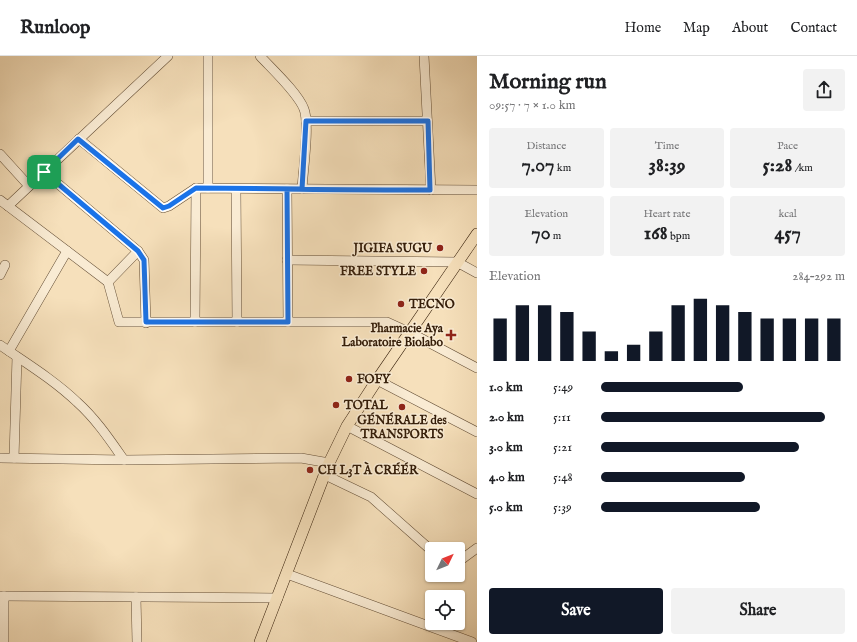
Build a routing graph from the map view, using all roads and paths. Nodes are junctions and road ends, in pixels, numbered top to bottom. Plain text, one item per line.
1 (168, 56) edge
2 (208, 56) edge
3 (260, 56) edge
4 (424, 56) edge
5 (306, 121) junction
6 (428, 121) junction
7 (78, 139) junction
8 (0, 154) edge
9 (44, 172) junction
10 (29, 186) junction
11 (196, 188) junction
12 (208, 188) junction
13 (236, 189) junction
14 (287, 189) junction
15 (302, 189) junction
16 (430, 190) junction
17 (477, 190) edge
18 (0, 200) edge
19 (8, 206) junction
20 (477, 234) edge
21 (67, 251) junction
22 (138, 251) junction
23 (287, 260) junction
24 (457, 262) junction
25 (5, 266) dead end
26 (477, 273) edge
27 (0, 276) edge
28 (108, 282) junction
29 (146, 322) junction
30 (195, 322) junction
31 (237, 322) junction
32 (288, 322) junction
33 (409, 332) junction
34 (0, 345) edge
35 (9, 351) junction
36 (17, 357) junction
37 (477, 368) edge
38 (377, 380) junction
39 (347, 426) junction
40 (477, 432) edge
41 (0, 458) edge
42 (14, 458) junction
43 (124, 460) junction
44 (329, 463) junction
45 (324, 475) junction
46 (477, 494) edge
47 (425, 545) edge
48 (476, 552) edge
49 (465, 558) edge
50 (287, 574) junction
51 (2, 596) edge
52 (136, 597) junction
53 (278, 598) junction
54 (4, 642) edge
55 (137, 642) edge
56 (260, 642) edge
57 (472, 642) edge

1 - 7 street
2 - 12 street
3 - 5 street
4 - 6 street
5 - 6 street
5 - 15 street
6 - 16 street
7 - 9 street
7 - 11 street
8 - 10 street
9 - 10 street
9 - 22 street
10 - 19 street
11 - 12 street
11 - 30 street
12 - 13 street
13 - 14 street
13 - 31 street
14 - 15 street
14 - 23 street
15 - 16 street
16 - 17 street
18 - 19 street
19 - 21 street
20 - 24 main road
21 - 28 street
21 - 35 street
22 - 28 street
22 - 29 street
23 - 24 street
23 - 32 street
24 - 26 street
24 - 33 main road
25 - 27 street
28 - 29 street
29 - 30 street
30 - 31 street
31 - 32 street
32 - 33 street
33 - 37 street
33 - 38 main road
34 - 35 street
35 - 36 street
36 - 42 street
36 - 43 street
38 - 39 main road
38 - 40 street
39 - 44 main road
39 - 46 street
41 - 42 street
42 - 43 street
43 - 44 street
44 - 45 main road
45 - 47 street
45 - 50 main road
48 - 49 street
50 - 53 main road
50 - 57 street
51 - 52 street
51 - 54 street
52 - 53 street
52 - 55 street
53 - 56 main road

